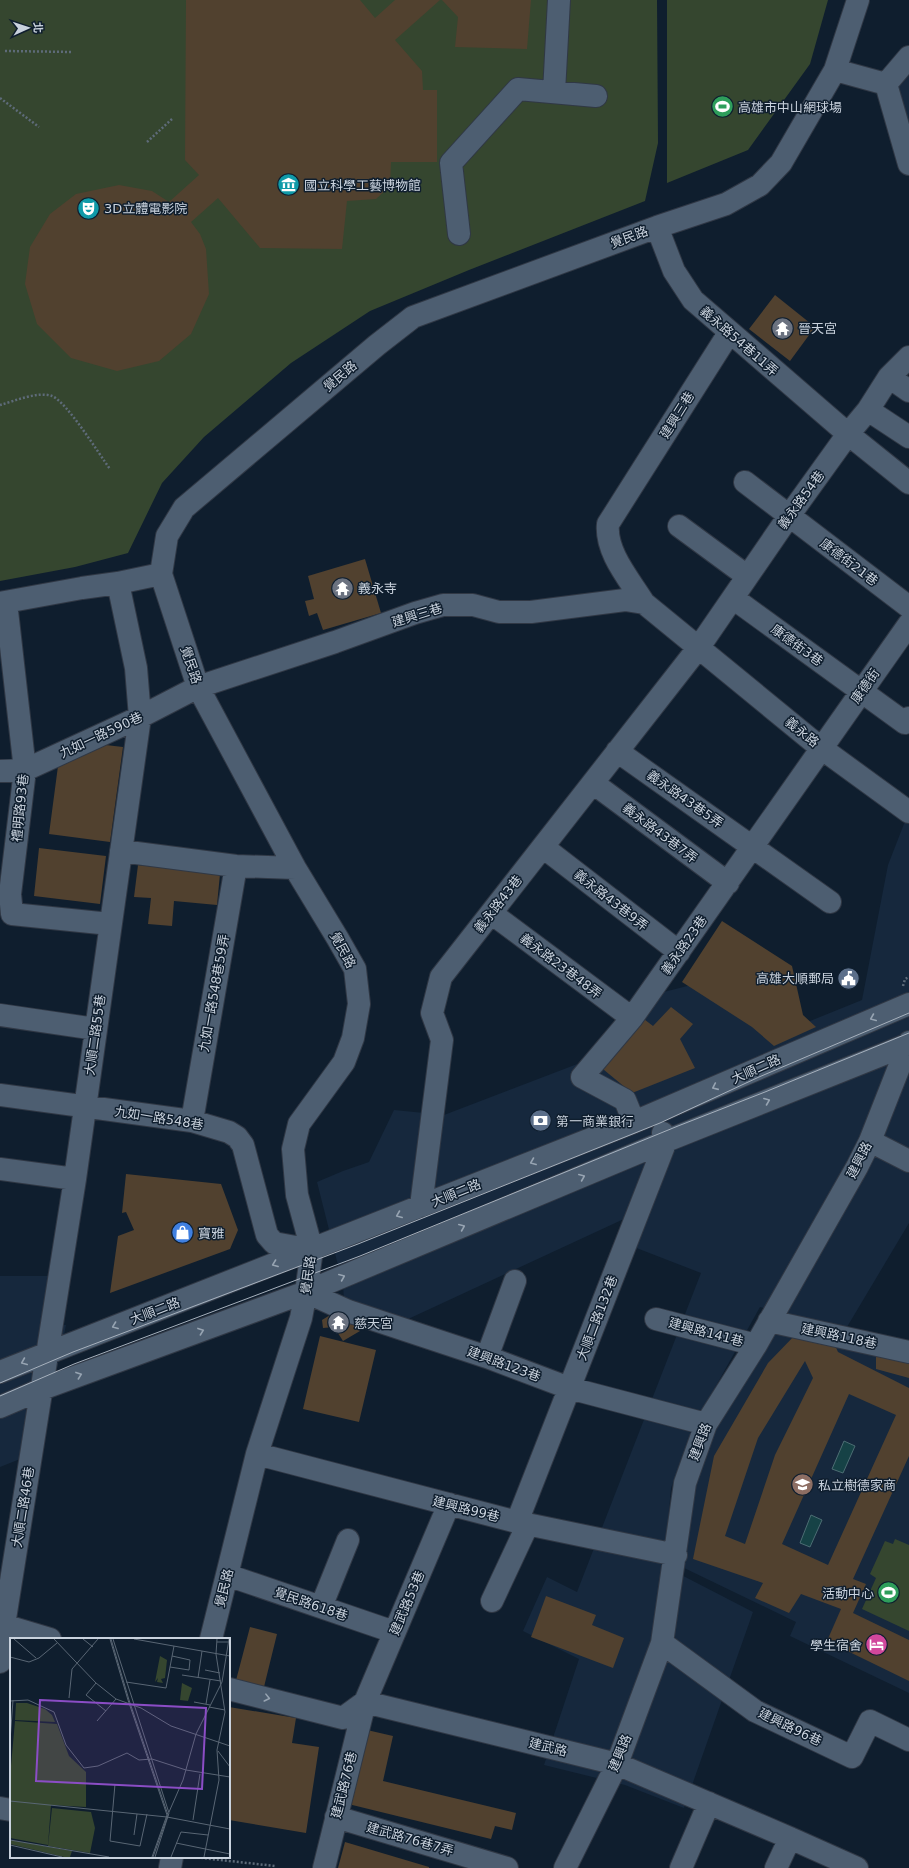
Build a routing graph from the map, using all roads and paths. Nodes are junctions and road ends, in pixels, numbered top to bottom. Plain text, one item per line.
1 (559, 0) edge
2 (858, 0) edge
3 (5, 51) dead end
4 (73, 52) dead end
5 (909, 57) edge
6 (835, 70) junction
7 (886, 84) junction
8 (554, 92) junction
9 (596, 96) dead end
10 (0, 98) edge
11 (172, 119) dead end
12 (39, 127) dead end
13 (148, 142) dead end
14 (909, 164) edge
15 (657, 227) junction
16 (459, 234) dead end
17 (729, 333) junction
18 (909, 357) edge
19 (889, 377) junction
20 (909, 392) edge
21 (0, 405) edge
22 (868, 410) junction
23 (848, 434) junction
24 (909, 437) edge
25 (110, 469) dead end
26 (745, 482) dead end
27 (909, 483) edge
28 (789, 516) junction
29 (679, 526) dead end
30 (160, 574) junction
31 (747, 576) junction
32 (118, 583) junction
33 (732, 598) junction
34 (644, 602) junction
35 (3, 603) edge
36 (909, 607) edge
37 (909, 624) edge
38 (699, 647) junction
39 (198, 687) junction
40 (861, 692) junction
41 (140, 716) junction
42 (909, 718) edge
43 (821, 748) junction
44 (617, 751) junction
45 (25, 770) junction
46 (0, 771) edge
47 (593, 783) junction
48 (909, 812) edge
49 (543, 847) junction
50 (752, 847) junction
51 (121, 851) junction
52 (236, 866) junction
53 (295, 868) junction
54 (728, 883) junction
55 (5, 894) edge
56 (830, 902) dead end
57 (491, 913) junction
58 (110, 924) junction
59 (679, 952) junction
60 (909, 1004) edge
61 (0, 1015) edge
62 (632, 1018) junction
63 (96, 1029) junction
64 (909, 1043) edge
65 (0, 1095) edge
66 (85, 1108) junction
67 (657, 1112) junction
68 (192, 1121) junction
69 (634, 1122) junction
70 (666, 1141) junction
71 (870, 1141) junction
72 (909, 1161) edge
73 (0, 1169) edge
74 (75, 1179) junction
75 (421, 1206) junction
76 (312, 1250) junction
77 (515, 1281) dead end
78 (306, 1292) junction
79 (656, 1319) dead end
80 (769, 1321) junction
81 (756, 1345) junction
82 (48, 1352) junction
83 (909, 1352) edge
84 (487, 1357) junction
85 (0, 1372) edge
86 (569, 1388) junction
87 (42, 1389) junction
88 (0, 1407) edge
89 (706, 1424) junction
90 (257, 1454) junction
91 (449, 1504) junction
92 (522, 1523) junction
93 (348, 1540) dead end
94 (676, 1555) junction
95 (227, 1575) junction
96 (492, 1600) dead end
97 (321, 1608) junction
98 (2, 1624) edge
99 (394, 1632) junction
100 (47, 1638) edge
101 (211, 1638) edge
102 (662, 1643) junction
103 (0, 1662) edge
104 (230, 1689) edge
105 (365, 1702) junction
106 (909, 1740) edge
107 (617, 1764) junction
108 (709, 1803) junction
109 (0, 1808) edge
110 (10, 1810) edge
111 (336, 1817) junction
112 (790, 1838) junction
113 (172, 1858) edge
114 (202, 1858) edge
115 (275, 1866) dead end
116 (170, 1868) edge
117 (324, 1868) edge
118 (507, 1868) edge
119 (565, 1868) edge
120 (681, 1868) edge
121 (776, 1868) edge
122 (857, 1868) edge

1 - 8 street
2 - 6 street, 覺民路
3 - 4 path
5 - 7 street
6 - 7 street
6 - 15 street, 覺民路
7 - 14 street
8 - 9 street
8 - 16 street
10 - 12 path
11 - 13 path
15 - 17 street, 義永路54巷11弄
15 - 30 street, 覺民路
17 - 23 street, 義永路54巷11弄
17 - 34 street, 建興三巷
18 - 19 street, 義永路54巷
19 - 20 street
19 - 22 street, 義永路54巷
21 - 25 path
22 - 23 street, 義永路54巷
22 - 24 street
23 - 27 street, 義永路54巷11弄
23 - 28 street, 義永路54巷
26 - 28 street, 康德街21巷
28 - 31 street, 義永路54巷
28 - 36 street, 康德街21巷
29 - 31 street
30 - 32 street, 禮明路93巷
30 - 39 street, 覺民路
31 - 33 street, 義永路54巷
32 - 35 street, 禮明路93巷
32 - 41 street, 大順二路55巷
33 - 38 street, 義永路54巷
33 - 40 street, 康德街3巷
34 - 38 street, 建興三巷
34 - 39 street, 建興三巷
35 - 45 street, 禮明路93巷
37 - 40 street, 康德街
38 - 43 street, 義永路
38 - 44 street, 義永路43巷
39 - 41 street, 九如一路590巷
39 - 53 street, 覺民路
40 - 42 street, 康德街3巷
40 - 43 street, 康德街
41 - 45 street, 九如一路590巷
41 - 51 street, 大順二路55巷
43 - 48 street, 義永路
43 - 50 street, 義永路23巷
44 - 47 street, 義永路43巷
44 - 50 street, 義永路43巷5弄
45 - 46 street, 九如一路590巷
45 - 55 street, 禮明路93巷
47 - 49 street, 義永路43巷
47 - 54 street, 義永路43巷7弄
49 - 57 street, 義永路43巷
49 - 59 street, 義永路43巷9弄
50 - 54 street, 義永路23巷
50 - 56 street, 義永路43巷5弄
51 - 52 street
51 - 58 street, 大順二路55巷
52 - 53 street
52 - 68 street, 九如一路548巷59弄
53 - 76 street, 覺民路
54 - 59 street, 義永路23巷
55 - 58 street, 禮明路93巷
57 - 62 street, 義永路23巷48弄
57 - 75 street, 義永路43巷
58 - 63 street, 大順二路55巷
59 - 62 street, 義永路23巷
60 -> 67 street, 大順二路
61 - 63 street
62 - 69 street, 義永路23巷
63 - 66 street, 大順二路55巷
70 -> 64 street
64 - 71 street, 建興路
65 - 66 street, 九如一路548巷
66 - 68 street, 九如一路548巷
66 - 74 street, 大順二路55巷
67 - 69 street, 大順二路
67 - 70 street
68 - 76 street, 九如一路548巷
69 -> 75 street, 大順二路
78 -> 70 street
70 - 86 street, 大順二路132巷
71 - 72 street
71 - 80 street, 建興路
73 - 74 street
74 - 82 street, 大順二路55巷
75 -> 76 street, 大順二路
76 - 78 street, 覺民路
76 -> 82 street, 大順二路
77 - 84 street
78 - 84 street, 建興路123巷
87 -> 78 street
78 - 90 street, 覺民路
79 - 81 street, 建興路141巷
80 - 81 street, 建興路
80 - 83 street, 建興路118巷
81 - 89 street, 建興路
82 -> 85 street, 大順二路
82 - 87 street, 大順二路46巷
84 - 86 street, 建興路123巷
86 - 89 street, 建興路123巷
86 - 92 street, 大順二路132巷
87 - 88 street
87 - 98 street, 大順二路46巷
89 - 94 street, 建興路
90 - 91 street, 建興路99巷
90 - 95 street, 覺民路
91 - 92 street, 建興路99巷
91 - 99 street, 建武路53巷
92 - 94 street, 建興路99巷
92 - 96 street, 大順二路132巷
93 - 97 street
94 - 102 street, 建興路
95 - 97 street, 覺民路618巷
95 - 101 street, 覺民路
97 - 99 street, 覺民路618巷
98 - 100 street
98 - 103 street, 大順二路46巷
99 - 105 street, 建武路53巷
102 - 106 street, 建興路96巷
102 - 107 street, 建興路
104 -> 105 street
105 - 107 street, 建武路
105 - 111 street, 建武路76巷
107 - 108 street, 建武路
107 - 119 street, 建興路
108 - 112 street, 建武路
108 - 120 street
109 - 110 street
111 - 117 street, 建武路76巷
111 - 118 street, 建武路76巷7弄
112 - 121 street
112 - 122 street, 建武路
113 - 116 street
114 - 115 path

